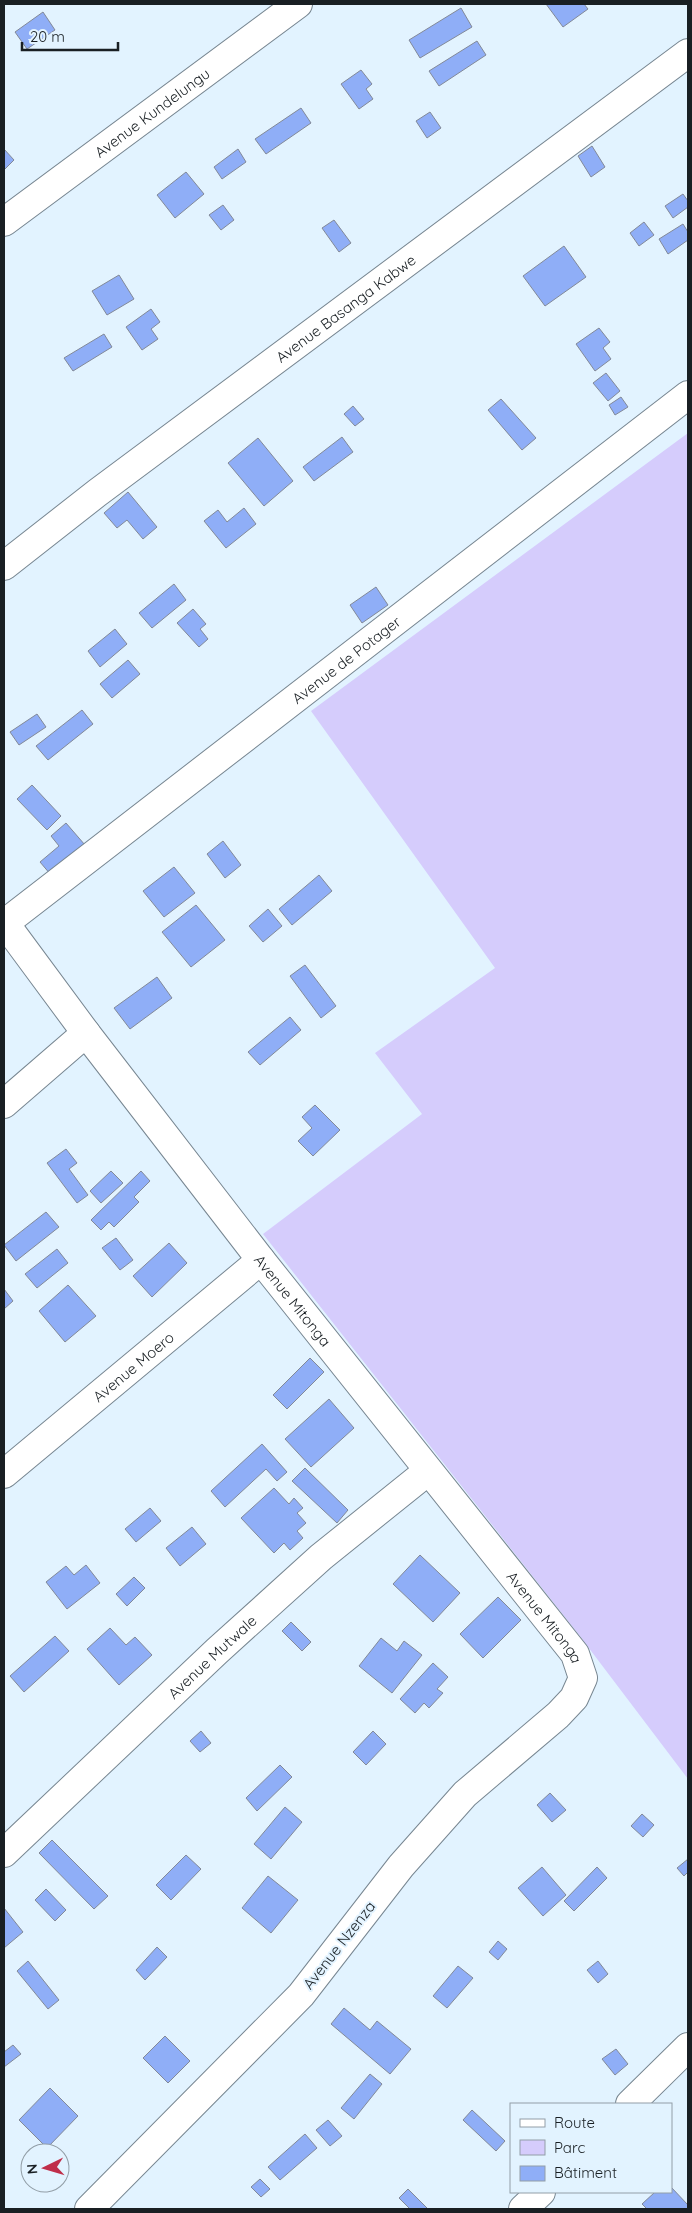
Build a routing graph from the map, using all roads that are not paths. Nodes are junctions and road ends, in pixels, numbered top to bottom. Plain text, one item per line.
1 (298, 4) edge
2 (688, 53) edge
3 (4, 222) edge
4 (688, 395) edge
5 (4, 566) edge
6 (4, 922) edge
7 (86, 1033) junction
8 (4, 1104) edge
9 (261, 1260) junction
10 (428, 1471) junction
11 (4, 1474) edge
12 (583, 1678) joint
13 (4, 1852) edge
14 (688, 2047) edge
15 (631, 2103) edge
16 (540, 2193) edge
17 (89, 2209) edge
18 (523, 2209) edge

1 - 3 street, Avenue Kundelungu
2 - 5 street, Avenue Basanga Kabwe
4 - 6 street, Avenue de Potager
6 - 7 street, Avenue Mitonga
7 - 8 street
7 - 9 street, Avenue Mitonga
9 - 10 street, Avenue Mitonga
9 - 11 street, Avenue Moero
10 - 12 street, Avenue Mitonga
10 - 13 street, Avenue Mutwale
12 - 17 street, Avenue Nzenza
14 - 15 street
16 - 18 street

